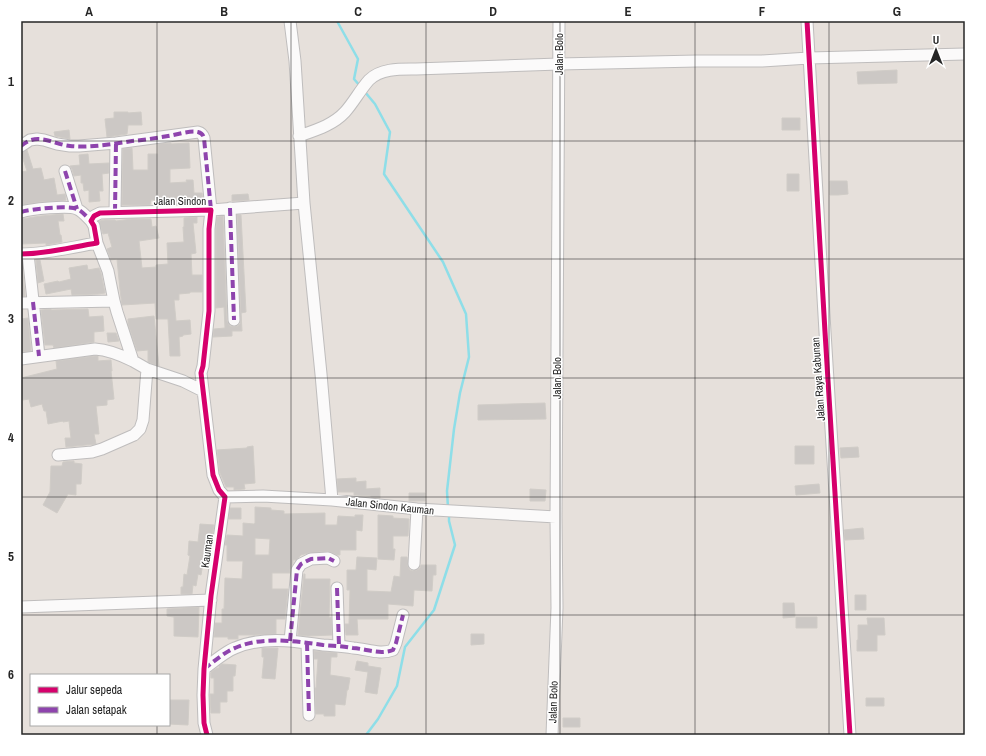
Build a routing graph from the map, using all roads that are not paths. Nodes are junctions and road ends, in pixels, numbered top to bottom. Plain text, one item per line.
1 (290, 21) edge
2 (559, 21) edge
3 (807, 21) edge
4 (965, 54) edge
5 (810, 58) junction
6 (560, 64) junction
7 (299, 136) junction
8 (116, 143) junction
9 (21, 146) edge
10 (64, 171) dead end
11 (304, 203) junction
12 (77, 208) junction
13 (230, 208) junction
14 (212, 210) junction
15 (21, 212) edge
16 (115, 212) junction
17 (91, 221) junction
18 (97, 243) junction
19 (25, 254) edge
20 (114, 301) junction
21 (33, 302) junction
22 (21, 303) edge
23 (234, 320) dead end
24 (39, 356) junction
25 (21, 359) edge
26 (133, 361) junction
27 (147, 369) junction
28 (202, 373) junction
29 (183, 381) junction
30 (203, 391) junction
31 (58, 455) dead end
32 (225, 498) junction
33 (332, 500) junction
34 (418, 510) junction
35 (556, 517) junction
36 (334, 561) dead end
37 (414, 564) dead end
38 (337, 588) dead end
39 (211, 600) junction
40 (21, 608) edge
41 (403, 614) dead end
42 (290, 641) junction
43 (307, 643) junction
44 (340, 646) junction
45 (204, 668) junction
46 (309, 715) dead end
47 (207, 735) edge
48 (552, 735) edge
49 (850, 735) edge

1 - 7 street
2 - 6 street, Jalan Bolo
3 - 5 street, Jalan Raya Kabunan
4 - 5 street
5 - 6 street
5 - 49 street, Jalan Raya Kabunan
6 - 7 street
6 - 35 street, Jalan Bolo
7 - 11 street
8 - 9 street
8 - 14 street
8 - 16 street
10 - 12 street
11 - 13 street
11 - 33 street
12 - 15 street
12 - 17 street
13 - 14 street
13 - 23 street
14 - 16 street, Jalan Sindon
14 - 28 street, Jalan Sindon
16 - 17 street, Jalan Sindon
17 - 18 street
18 - 19 street
18 - 20 street
19 - 21 street
20 - 21 street
20 - 26 street
21 - 22 street
21 - 24 street
24 - 25 street
24 - 26 street
26 - 27 street
27 - 29 street
27 - 31 street
28 - 29 street
28 - 30 street
29 - 30 street
30 - 32 street
32 - 33 street, Jalan Sindon Kauman
32 - 39 street, Kauman
33 - 34 street, Jalan Sindon Kauman
34 - 35 street, Jalan Sindon Kauman
34 - 37 street
35 - 48 street, Jalan Bolo
36 - 42 street
38 - 44 street
39 - 40 street
39 - 45 street, Kauman
41 - 44 street
42 - 43 street
42 - 45 street
43 - 44 street
43 - 46 street
45 - 47 street, Kauman

